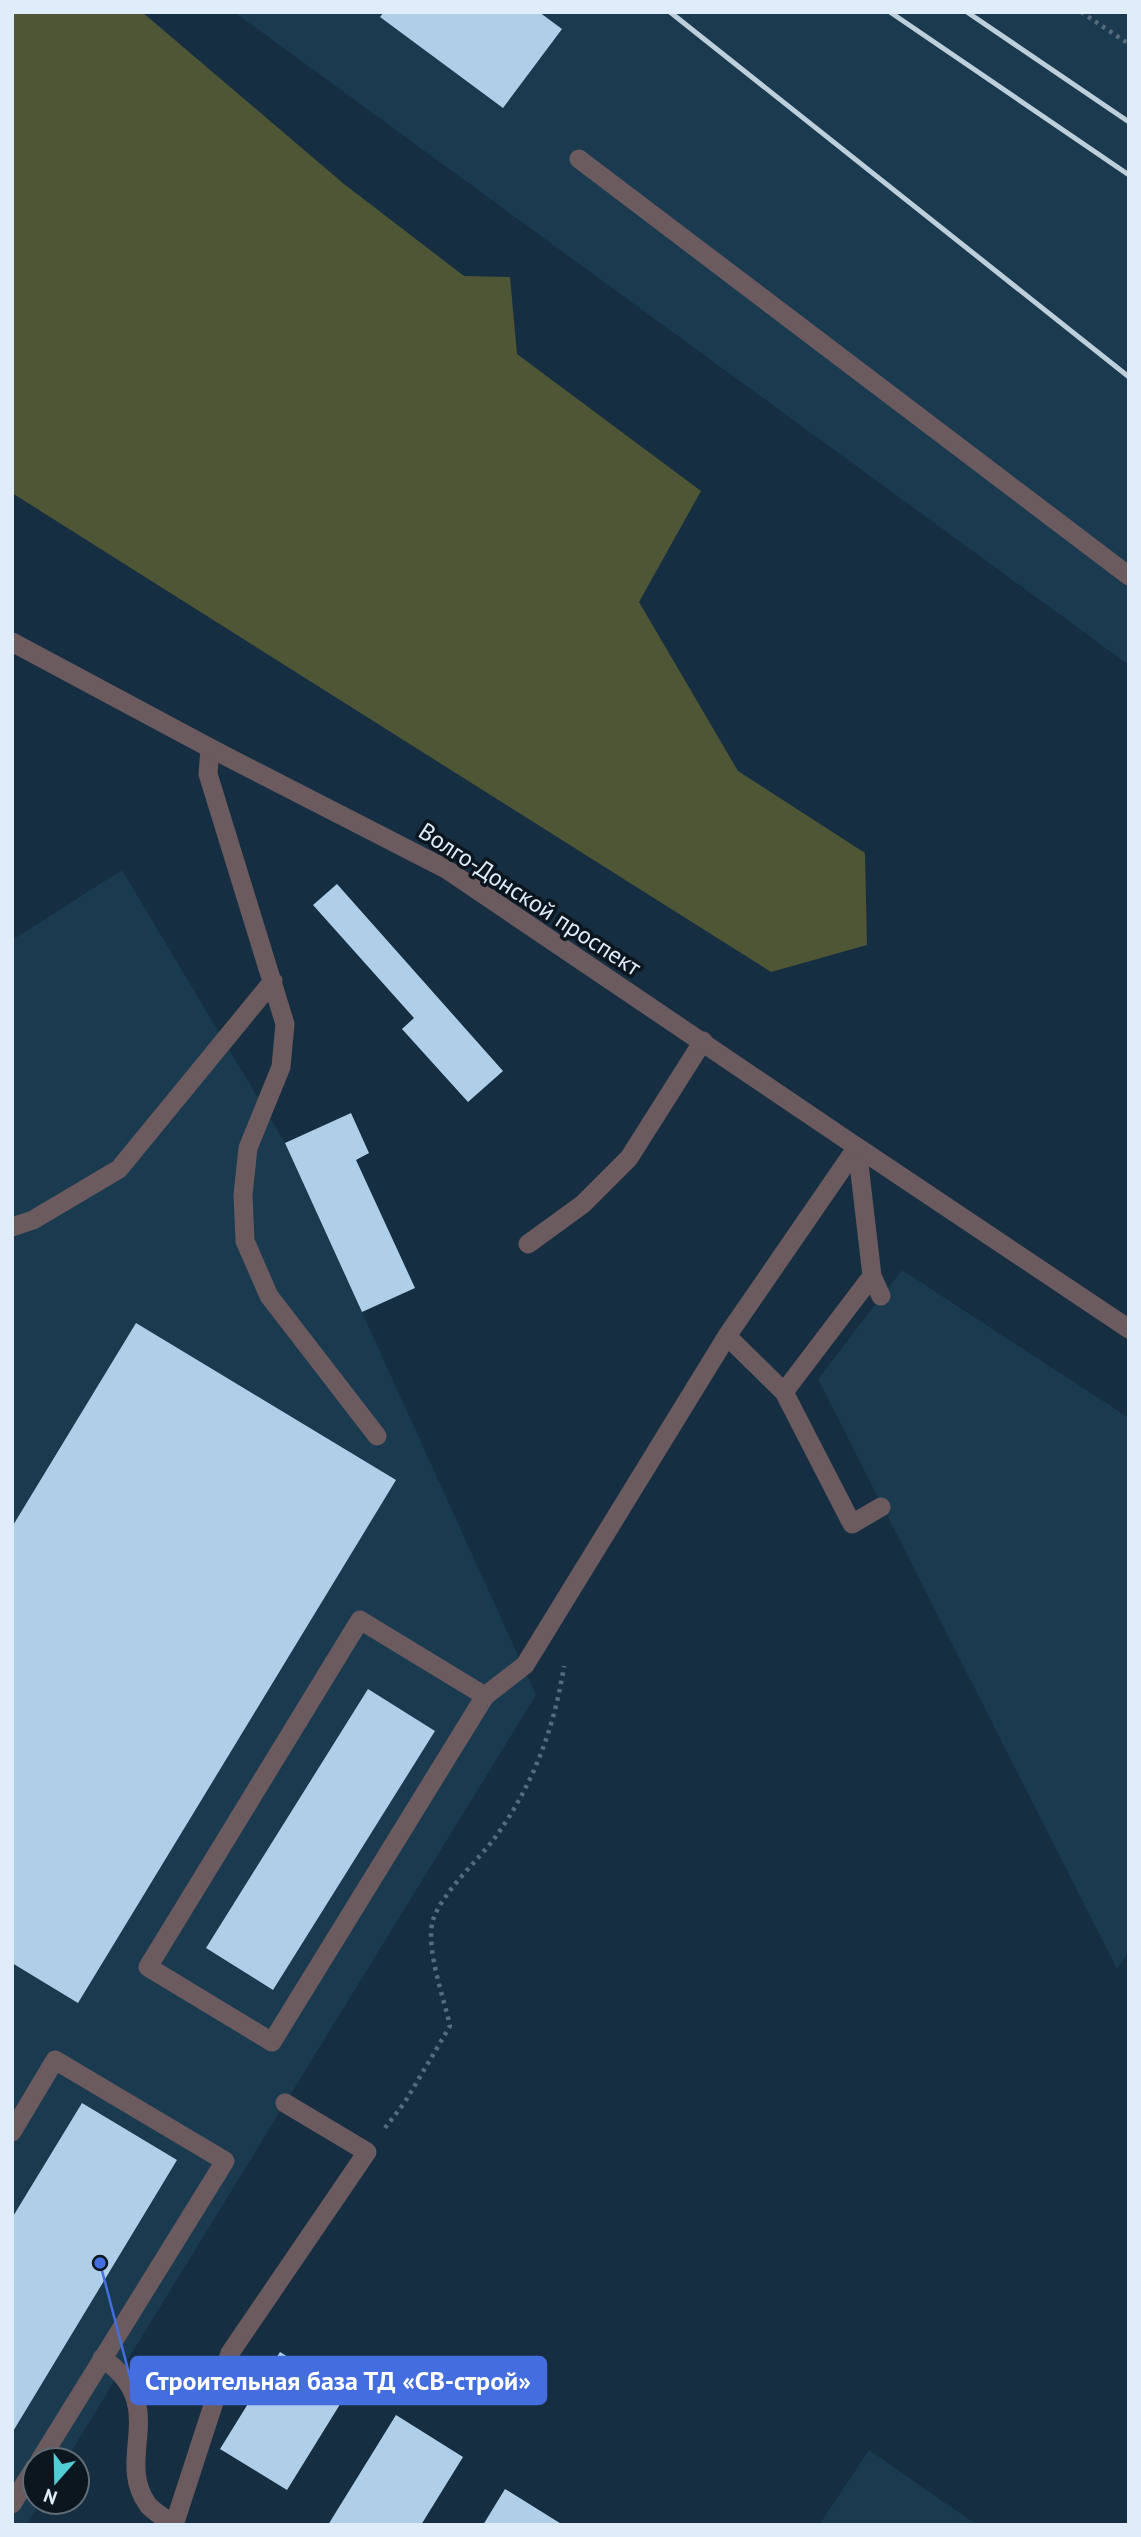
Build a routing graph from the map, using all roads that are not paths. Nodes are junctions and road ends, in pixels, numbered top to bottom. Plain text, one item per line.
1 (579, 159) dead end
2 (1129, 576) edge
3 (12, 642) edge
4 (210, 748) junction
5 (273, 981) junction
6 (703, 1041) junction
7 (857, 1147) junction
8 (12, 1227) edge
9 (528, 1244) dead end
10 (872, 1276) junction
11 (881, 1296) dead end
12 (1129, 1329) edge
13 (727, 1336) junction
14 (784, 1392) junction
15 (377, 1436) dead end
16 (881, 1507) dead end
17 (485, 1696) junction
18 (285, 2104) dead end
19 (12, 2132) edge
20 (102, 2358) junction
21 (49, 2446) edge
22 (174, 2525) edge

1 - 2 street
3 - 4 street, Волго-Донской проспект
4 - 5 street
4 - 6 street, Волго-Донской проспект
5 - 8 street
5 - 15 street
6 - 7 street, Волго-Донской проспект
6 - 9 street
7 - 10 street
7 - 12 street, Волго-Донской проспект
7 - 13 street
10 - 11 street
10 - 14 street
13 - 14 street
13 - 17 street
14 - 16 street
17 - 17 street
18 - 22 street
19 - 20 street
20 - 21 street
20 - 22 street

